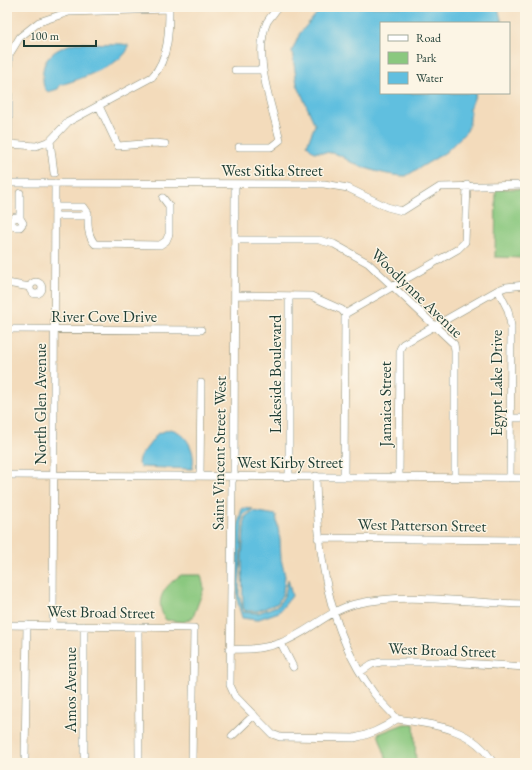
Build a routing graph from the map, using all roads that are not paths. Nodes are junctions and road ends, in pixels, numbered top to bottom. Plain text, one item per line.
1 (278, 7) edge
2 (169, 8) edge
3 (105, 9) edge
4 (235, 70) dead end
5 (263, 70) junction
6 (99, 106) junction
7 (50, 141) junction
8 (8, 144) edge
9 (165, 144) dead end
10 (239, 147) dead end
11 (54, 173) dead end
12 (7, 183) edge
13 (55, 183) junction
14 (235, 184) junction
15 (467, 185) junction
16 (525, 185) edge
17 (20, 193) dead end
18 (163, 198) dead end
19 (55, 207) junction
20 (88, 213) junction
21 (55, 216) junction
22 (10, 226) edge
23 (235, 240) junction
24 (7, 282) edge
25 (525, 285) edge
26 (30, 287) dead end
27 (393, 287) junction
28 (498, 290) junction
29 (235, 295) junction
30 (289, 296) junction
31 (345, 314) junction
32 (434, 326) junction
33 (7, 329) edge
34 (55, 330) junction
35 (201, 330) dead end
36 (201, 382) dead end
37 (510, 418) junction
38 (525, 418) edge
39 (7, 475) edge
40 (54, 475) junction
41 (200, 476) junction
42 (234, 476) junction
43 (289, 476) junction
44 (316, 476) junction
45 (399, 476) junction
46 (344, 477) junction
47 (455, 477) junction
48 (510, 478) junction
49 (525, 478) edge
50 (318, 538) junction
51 (525, 540) edge
52 (525, 604) edge
53 (334, 612) junction
54 (7, 625) edge
55 (53, 625) junction
56 (27, 626) junction
57 (84, 626) junction
58 (138, 627) junction
59 (281, 642) junction
60 (229, 649) junction
61 (293, 667) dead end
62 (525, 667) edge
63 (360, 672) junction
64 (254, 715) junction
65 (397, 719) junction
66 (232, 736) dead end
67 (84, 755) dead end
68 (25, 758) dead end
69 (139, 758) dead end
70 (192, 763) edge
71 (493, 763) edge

1 - 5 street
2 - 3 street
2 - 6 street
3 - 8 street
4 - 5 street
5 - 10 street
6 - 7 street
6 - 9 street
7 - 8 street
7 - 11 street
12 - 13 street, West Sitka Street
13 - 14 street, West Sitka Street
13 - 19 street, North Glen Avenue
14 - 15 street, West Sitka Street
14 - 23 street, Saint Vincent Street West
15 - 16 street, West Sitka Street
15 - 27 street
17 - 22 street
18 - 20 street
19 - 20 street
19 - 21 street, North Glen Avenue
20 - 21 street
21 - 34 street, North Glen Avenue
23 - 27 street, Woodlynne Avenue
23 - 29 street, Saint Vincent Street West
24 - 26 street
25 - 28 street, Jamaica Street
27 - 31 street
27 - 32 street, Woodlynne Avenue
28 - 32 street, Jamaica Street
28 - 37 street, Egypt Lake Drive
29 - 30 street
29 - 42 street, Saint Vincent Street West
30 - 31 street
30 - 43 street, Lakeside Boulevard
31 - 46 street
32 - 45 street, Jamaica Street
32 - 47 street, Woodlynne Avenue
33 - 34 street, River Cove Drive
34 - 35 street, River Cove Drive
34 - 40 street, North Glen Avenue
36 - 41 street
37 - 38 street
37 - 48 street, Egypt Lake Drive
39 - 40 street, West Kirby Street
40 - 41 street, West Kirby Street
40 - 55 street, North Glen Avenue
41 - 42 street, West Kirby Street
42 - 43 street, West Kirby Street
42 - 60 street, Saint Vincent Street West
43 - 44 street, West Kirby Street
44 - 46 street, West Kirby Street
44 - 50 street
45 - 46 street, West Kirby Street
45 - 47 street, West Kirby Street
47 - 48 street, West Kirby Street
48 - 49 street, West Kirby Street
50 - 51 street, West Patterson Street
50 - 53 street
52 - 53 street
53 - 59 street
53 - 63 street
54 - 56 street, West Broad Street
55 - 56 street, West Broad Street
55 - 57 street, West Broad Street
56 - 68 street
57 - 58 street, West Broad Street
57 - 67 street, Amos Avenue
58 - 69 street
58 - 70 street, West Broad Street
59 - 60 street
59 - 61 street
60 - 64 street, Saint Vincent Street West
62 - 63 street, West Broad Street
63 - 65 street
64 - 65 street, Saint Vincent Street West
64 - 66 street
65 - 71 street

